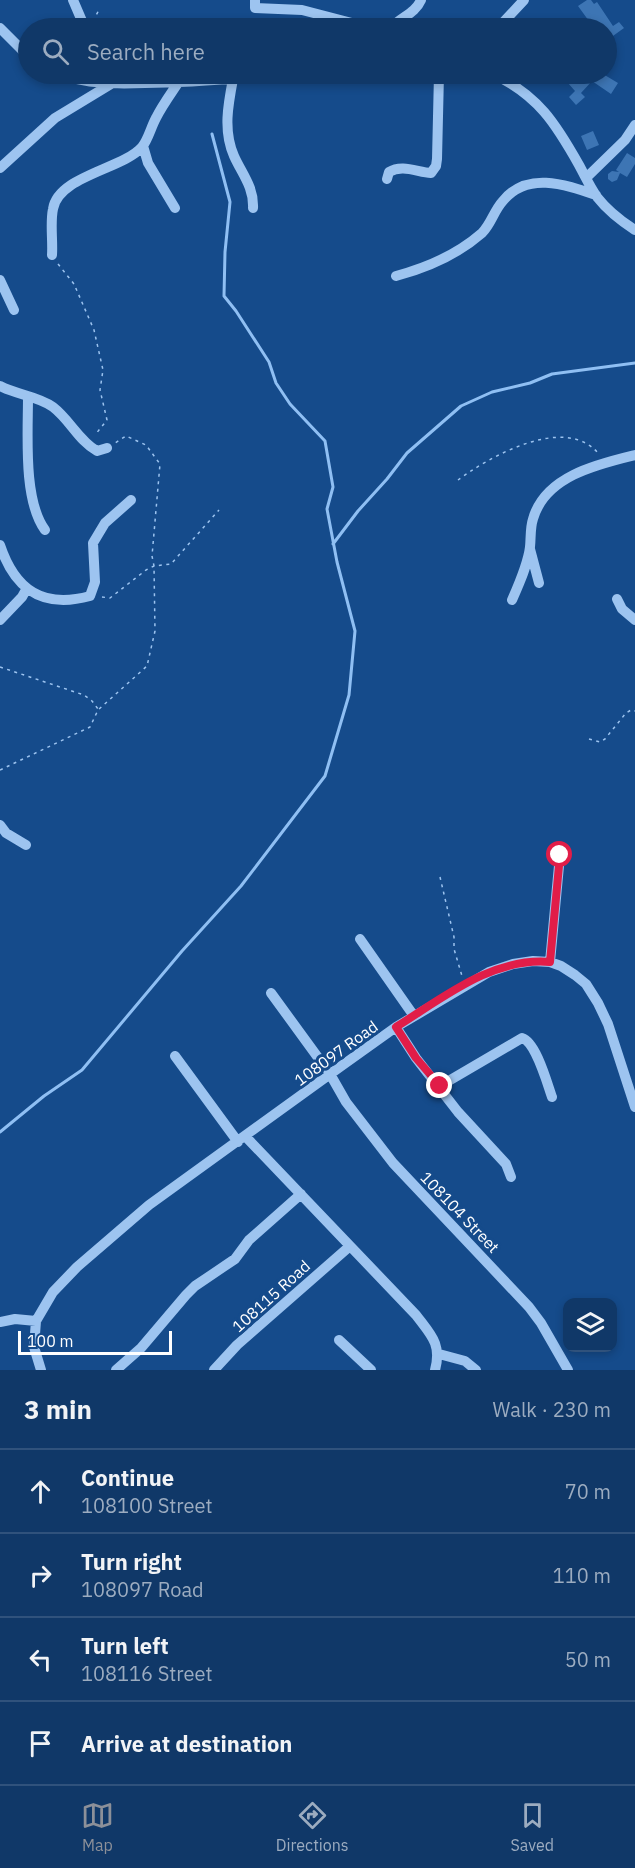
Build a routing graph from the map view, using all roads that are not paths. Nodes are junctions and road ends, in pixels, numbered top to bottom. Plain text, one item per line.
1 (73, 0) edge
2 (255, 0) edge
3 (421, 0) edge
4 (524, 0) edge
5 (82, 18) edge
6 (333, 18) edge
7 (403, 18) edge
8 (507, 18) edge
9 (0, 28) edge
10 (18, 46) edge
11 (111, 84) edge
12 (177, 84) edge
13 (231, 84) edge
14 (439, 84) edge
15 (510, 84) edge
16 (635, 125) edge
17 (143, 146) junction
18 (0, 168) edge
19 (586, 178) junction
20 (387, 179) dead end
21 (596, 195) junction
22 (175, 208) dead end
23 (253, 208) dead end
24 (635, 230) edge
25 (52, 255) road end
26 (396, 276) dead end
27 (0, 280) edge
28 (14, 310) dead end
29 (0, 386) edge
30 (28, 397) junction
31 (107, 448) road end
32 (635, 454) edge
33 (131, 500) dead end
34 (45, 530) dead end
35 (0, 545) edge
36 (530, 549) junction
37 (539, 583) dead end
38 (27, 588) junction
39 (617, 599) dead end
40 (512, 600) dead end
41 (0, 620) edge
42 (635, 620) edge
43 (0, 825) edge
44 (26, 846) dead end
45 (560, 855) dead end
46 (360, 939) dead end
47 (550, 962) junction
48 (272, 993) dead end
49 (414, 1016) junction
50 (396, 1027) junction
51 (175, 1056) dead end
52 (330, 1074) junction
53 (440, 1086) junction
54 (633, 1095) edge
55 (552, 1097) dead end
56 (635, 1107) edge
57 (242, 1139) junction
58 (511, 1177) dead end
59 (301, 1194) junction
60 (350, 1246) junction
61 (36, 1321) junction
62 (0, 1322) edge
63 (339, 1340) dead end
64 (439, 1354) junction
65 (41, 1370) edge
66 (116, 1370) edge
67 (214, 1370) edge
68 (371, 1370) edge
69 (435, 1370) edge
70 (476, 1370) edge
71 (568, 1370) edge

1 - 5 street
2 - 6 street
3 - 7 street
4 - 8 street
9 - 10 street
11 - 18 street
12 - 17 street
13 - 23 street
14 - 20 street
15 - 19 street
16 - 19 street
17 - 22 street
17 - 25 street
19 - 21 street
21 - 24 street
21 - 26 street
27 - 28 street
29 - 30 street
30 - 31 street
30 - 34 street
32 - 36 street
33 - 38 street
35 - 38 street
36 - 37 street
36 - 40 street
38 - 41 street
39 - 42 street
43 - 44 street
45 - 47 street
46 - 49 street
47 - 49 street, 108097 Road
47 - 54 street, 108097 Road
48 - 52 street, 108104 Street
49 - 50 street, 108097 Road
50 - 52 street, 108097 Road
50 - 53 street
51 - 57 street
52 - 57 street, 108097 Road
52 - 71 street, 108104 Street
53 - 55 street
53 - 58 street
54 - 56 street, 108097 Road
57 - 59 street
57 - 61 street, 108097 Road
59 - 60 street
59 - 66 street
60 - 64 street
60 - 67 street, 108115 Road
61 - 62 street
61 - 65 street, 108097 Road
63 - 68 street
64 - 69 street
64 - 70 street

